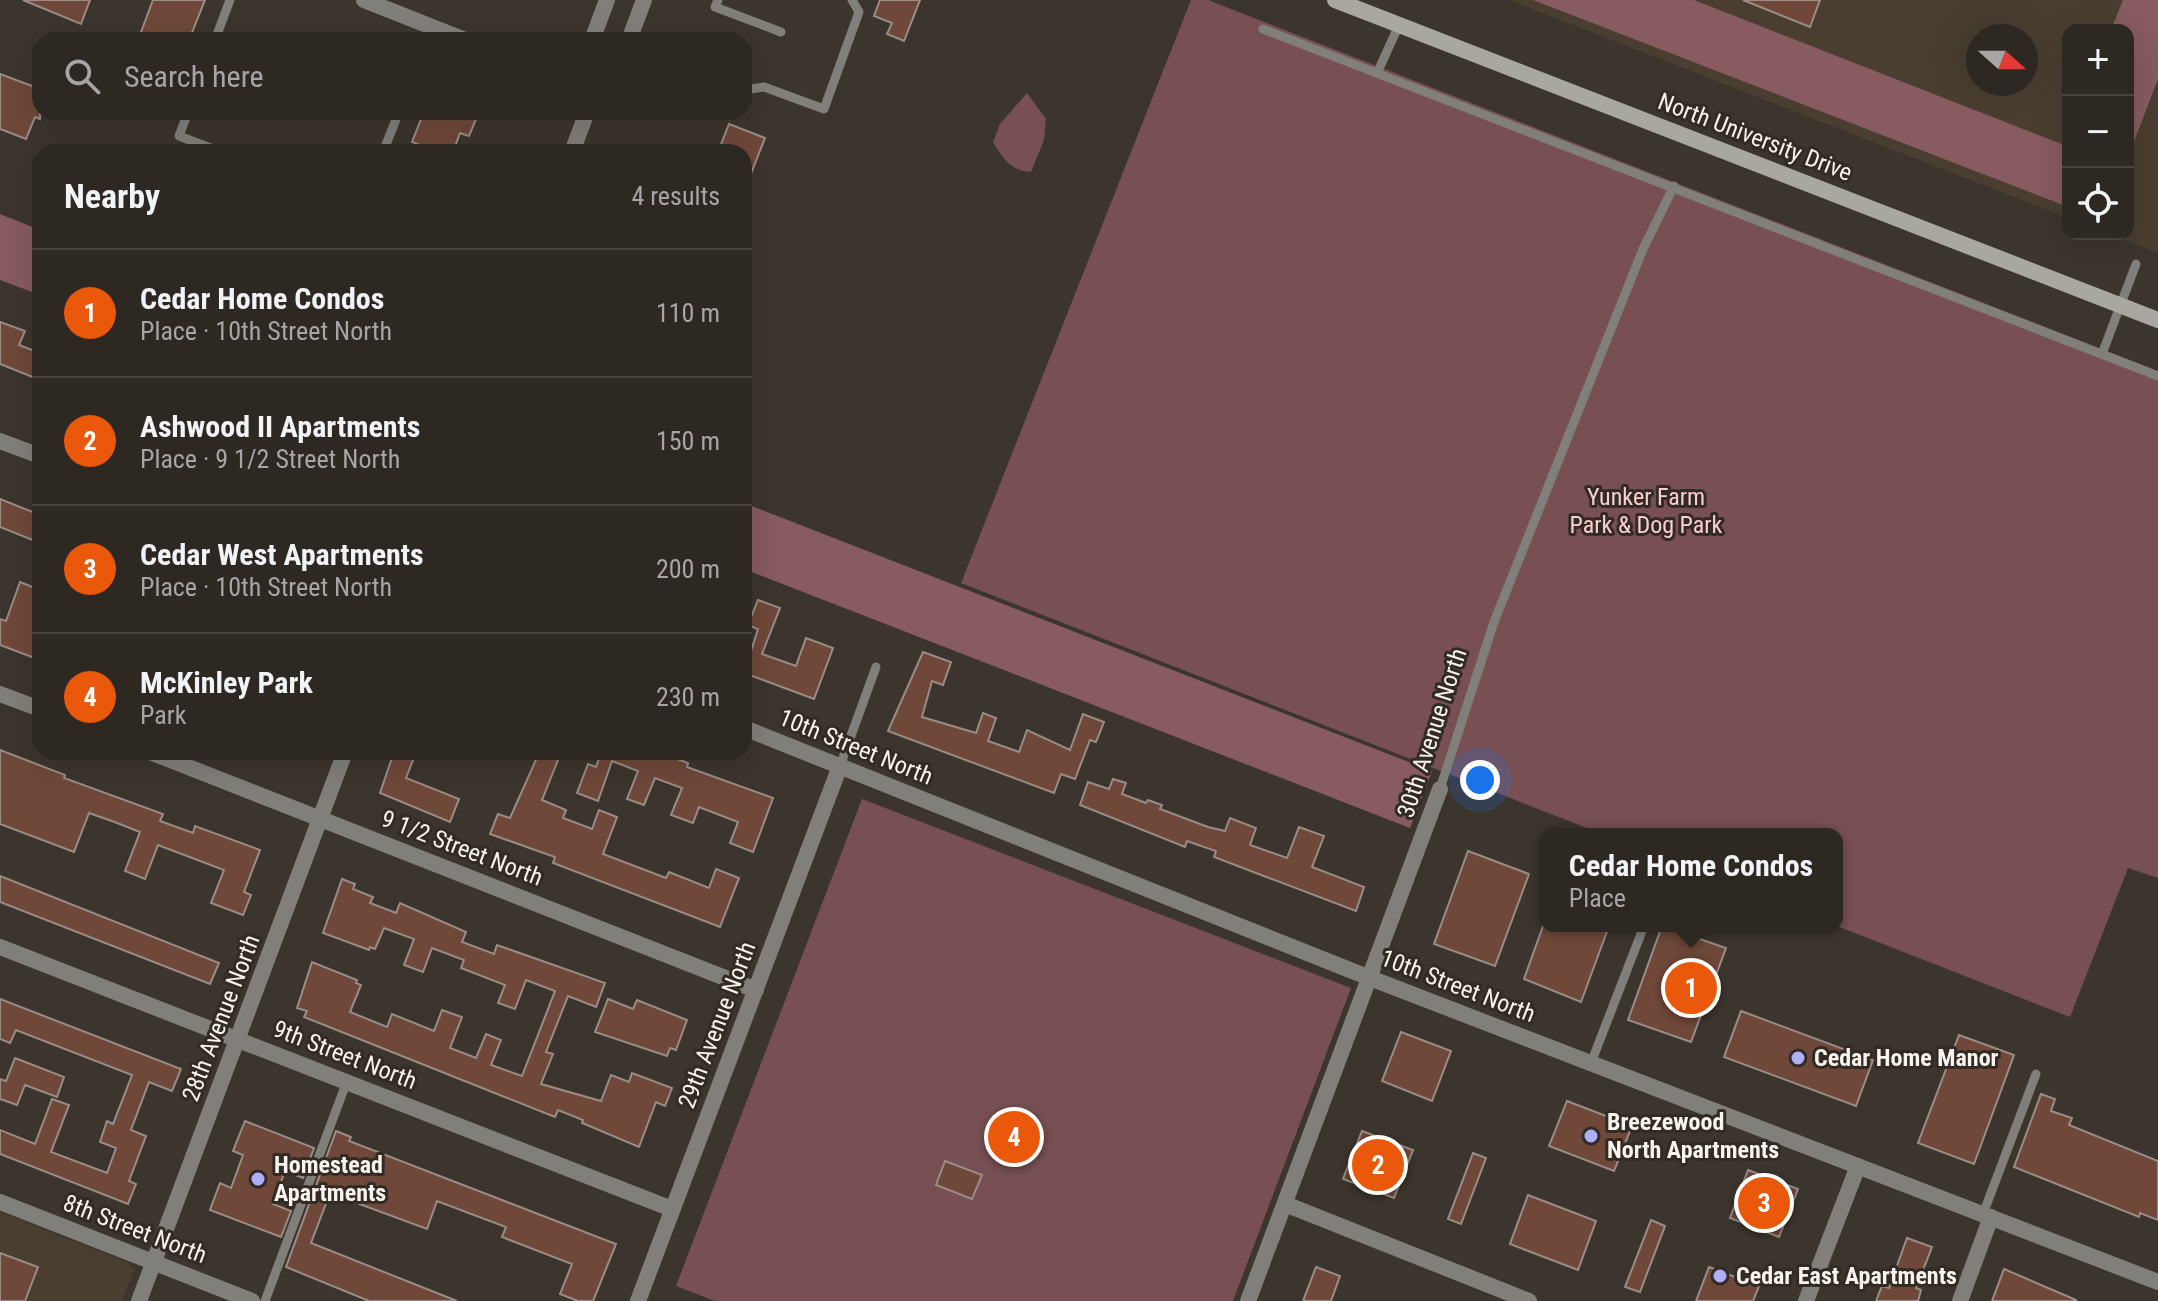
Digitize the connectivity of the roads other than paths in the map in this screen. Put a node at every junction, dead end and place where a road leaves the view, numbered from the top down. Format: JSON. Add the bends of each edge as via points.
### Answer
{"nodes":[{"id":1,"x":230,"y":0,"type":"edge"},
{"id":2,"x":364,"y":0,"type":"edge"},
{"id":3,"x":607,"y":0,"type":"edge"},
{"id":4,"x":644,"y":0,"type":"edge"},
{"id":5,"x":718,"y":0,"type":"edge"},
{"id":6,"x":852,"y":0,"type":"edge"},
{"id":7,"x":1335,"y":0,"type":"edge"},
{"id":8,"x":1399,"y":25,"type":"junction"},
{"id":9,"x":1263,"y":29,"type":"dead end"},
{"id":10,"x":218,"y":32,"type":"edge"},
{"id":11,"x":426,"y":32,"type":"edge"},
{"id":12,"x":595,"y":32,"type":"edge"},
{"id":13,"x":632,"y":32,"type":"edge"},
{"id":14,"x":781,"y":32,"type":"dead end"},
{"id":15,"x":1378,"y":71,"type":"junction"},
{"id":16,"x":752,"y":89,"type":"edge"},
{"id":17,"x":185,"y":120,"type":"edge"},
{"id":18,"x":396,"y":120,"type":"edge"},
{"id":19,"x":584,"y":120,"type":"edge"},
{"id":20,"x":200,"y":144,"type":"edge"},
{"id":21,"x":386,"y":144,"type":"edge"},
{"id":22,"x":575,"y":144,"type":"edge"},
{"id":23,"x":1674,"y":186,"type":"junction"},
{"id":24,"x":2136,"y":264,"type":"dead end"},
{"id":25,"x":2121,"y":305,"type":"junction"},
{"id":26,"x":2158,"y":320,"type":"edge"},
{"id":27,"x":2102,"y":354,"type":"junction"},
{"id":28,"x":2158,"y":376,"type":"edge"},
{"id":29,"x":0,"y":441,"type":"edge"},
{"id":30,"x":32,"y":453,"type":"edge"},
{"id":31,"x":876,"y":667,"type":"dead end"},
{"id":32,"x":0,"y":694,"type":"edge"},
{"id":33,"x":32,"y":706,"type":"edge"},
{"id":34,"x":752,"y":731,"type":"edge"},
{"id":35,"x":171,"y":760,"type":"edge"},
{"id":36,"x":342,"y":760,"type":"edge"},
{"id":37,"x":840,"y":766,"type":"junction"},
{"id":38,"x":1440,"y":789,"type":"joint"},
{"id":39,"x":320,"y":818,"type":"junction"},
{"id":40,"x":1642,"y":932,"type":"edge"},
{"id":41,"x":0,"y":947,"type":"edge"},
{"id":42,"x":1370,"y":978,"type":"junction"},
{"id":43,"x":756,"y":990,"type":"junction"},
{"id":44,"x":239,"y":1039,"type":"junction"},
{"id":45,"x":1591,"y":1063,"type":"junction"},
{"id":46,"x":2036,"y":1074,"type":"dead end"},
{"id":47,"x":347,"y":1081,"type":"junction"},
{"id":48,"x":1858,"y":1166,"type":"junction"},
{"id":49,"x":0,"y":1202,"type":"edge"},
{"id":50,"x":1285,"y":1204,"type":"junction"},
{"id":51,"x":672,"y":1209,"type":"junction"},
{"id":52,"x":1987,"y":1216,"type":"junction"},
{"id":53,"x":154,"y":1262,"type":"junction"},
{"id":54,"x":2158,"y":1282,"type":"edge"},
{"id":55,"x":139,"y":1301,"type":"edge"},
{"id":56,"x":252,"y":1301,"type":"edge"},
{"id":57,"x":265,"y":1301,"type":"edge"},
{"id":58,"x":638,"y":1301,"type":"edge"},
{"id":59,"x":1248,"y":1301,"type":"edge"},
{"id":60,"x":1529,"y":1301,"type":"edge"},
{"id":61,"x":1806,"y":1301,"type":"edge"},
{"id":62,"x":1960,"y":1301,"type":"edge"}],
"edges":[{"from":1,"to":10,"type":"lane"},
{"from":2,"to":11,"type":"street"},
{"from":3,"to":12,"type":"street"},
{"from":4,"to":13,"type":"street"},
{"from":5,"to":14,"type":"lane","via":[[715,7]]},
{"from":6,"to":16,"type":"lane","via":[[859,12],[824,109],[764,87]]},
{"from":7,"to":8,"type":"main road","name":"North University Drive"},
{"from":8,"to":15,"type":"lane"},
{"from":8,"to":25,"type":"main road","name":"North University Drive"},
{"from":9,"to":15,"type":"lane"},
{"from":15,"to":23,"type":"lane"},
{"from":17,"to":20,"type":"lane","via":[[179,136]]},
{"from":18,"to":21,"type":"lane"},
{"from":19,"to":22,"type":"street"},
{"from":23,"to":27,"type":"lane"},
{"from":23,"to":38,"type":"lane","name":"30th Avenue North","via":[[1637,263],[1494,622]]},
{"from":24,"to":25,"type":"lane"},
{"from":25,"to":26,"type":"main road","name":"North University Drive"},
{"from":25,"to":27,"type":"lane"},
{"from":27,"to":28,"type":"lane"},
{"from":29,"to":30,"type":"street"},
{"from":31,"to":37,"type":"lane"},
{"from":32,"to":33,"type":"street"},
{"from":34,"to":37,"type":"street","name":"10th Street North"},
{"from":35,"to":39,"type":"street","name":"9 1/2 Street North"},
{"from":36,"to":39,"type":"street","name":"28th Avenue North"},
{"from":37,"to":42,"type":"street","name":"10th Street North"},
{"from":37,"to":43,"type":"street","name":"29th Avenue North"},
{"from":38,"to":42,"type":"street","name":"30th Avenue North"},
{"from":39,"to":43,"type":"street","name":"9 1/2 Street North"},
{"from":39,"to":44,"type":"street","name":"28th Avenue North"},
{"from":40,"to":45,"type":"lane"},
{"from":41,"to":44,"type":"street","name":"9th Street North"},
{"from":42,"to":45,"type":"street","name":"10th Street North"},
{"from":42,"to":50,"type":"street","name":"30th Avenue North"},
{"from":43,"to":51,"type":"street","name":"29th Avenue North"},
{"from":44,"to":47,"type":"street","name":"9th Street North"},
{"from":44,"to":53,"type":"street","name":"28th Avenue North"},
{"from":45,"to":48,"type":"street","name":"10th Street North"},
{"from":46,"to":52,"type":"lane"},
{"from":47,"to":51,"type":"street","name":"9th Street North"},
{"from":47,"to":57,"type":"lane"},
{"from":48,"to":52,"type":"street","name":"10th Street North"},
{"from":48,"to":61,"type":"street"},
{"from":49,"to":53,"type":"street","name":"8th Street North"},
{"from":50,"to":59,"type":"street","name":"30th Avenue North"},
{"from":50,"to":60,"type":"street"},
{"from":51,"to":58,"type":"street","name":"29th Avenue North"},
{"from":52,"to":54,"type":"street","name":"10th Street North"},
{"from":52,"to":62,"type":"street"},
{"from":53,"to":55,"type":"street","name":"28th Avenue North"},
{"from":53,"to":56,"type":"street","name":"8th Street North"}]}
